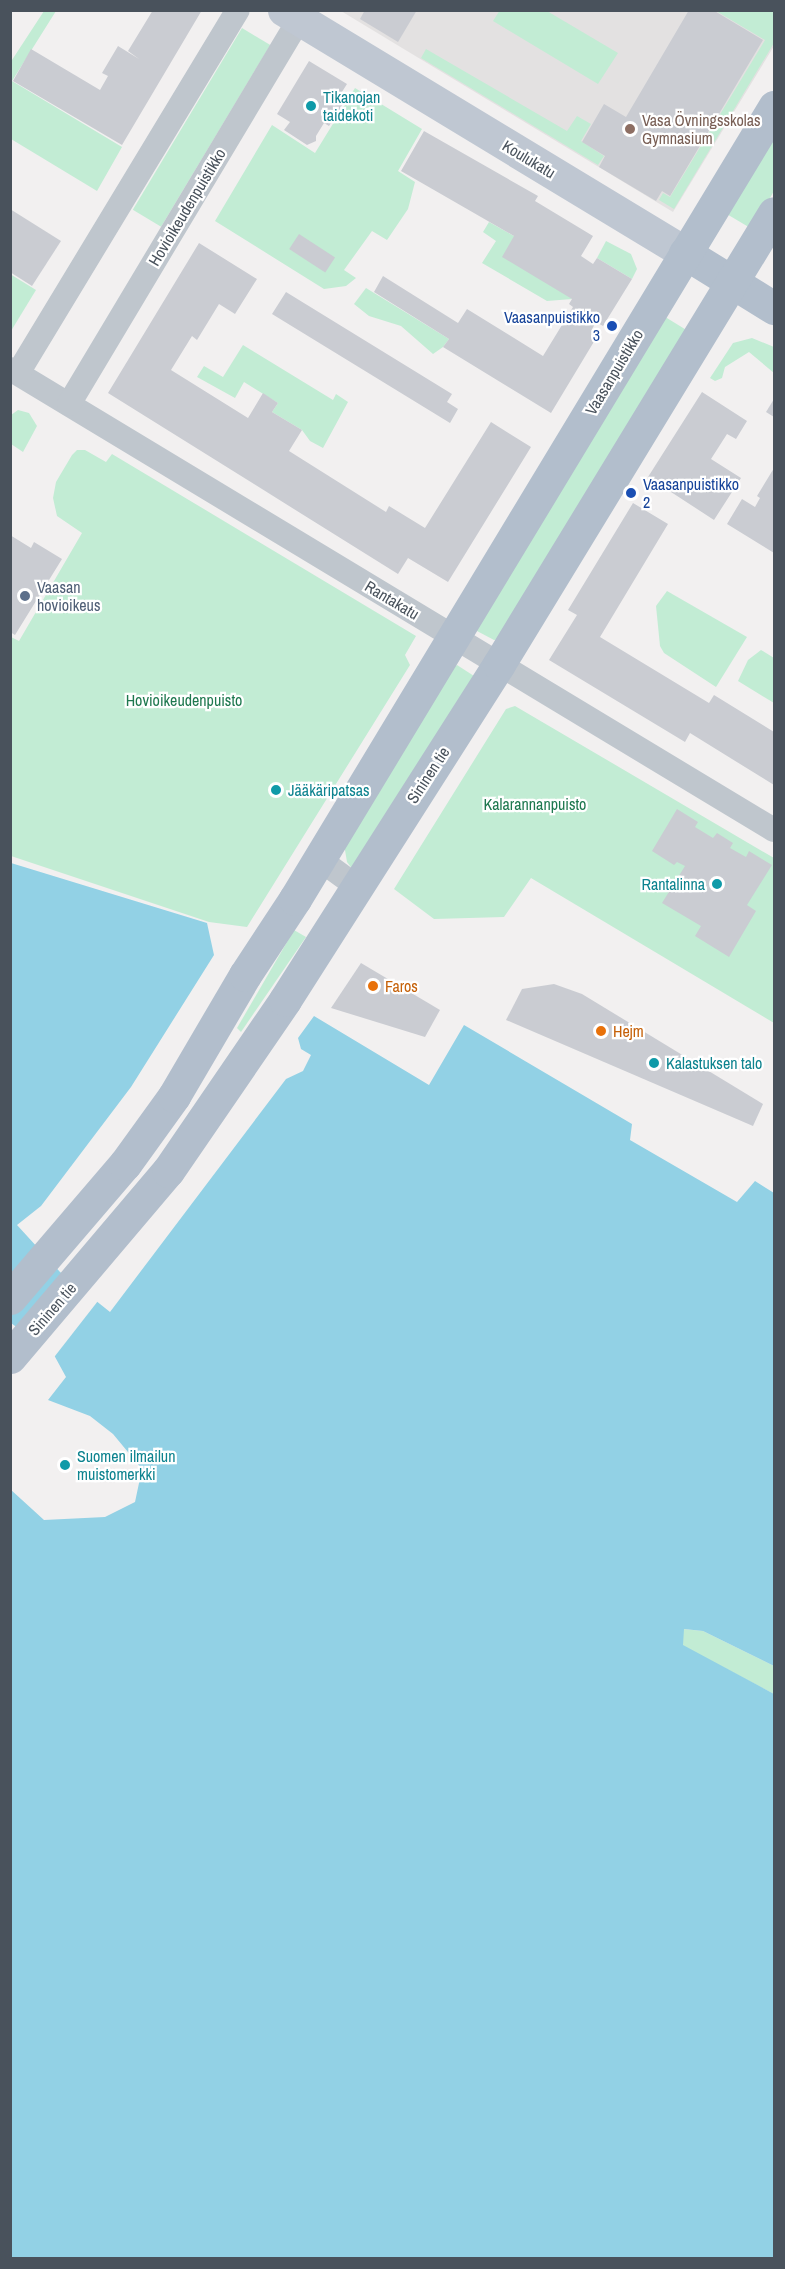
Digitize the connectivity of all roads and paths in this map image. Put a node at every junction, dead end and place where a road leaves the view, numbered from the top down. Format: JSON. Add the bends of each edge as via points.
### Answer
{"nodes":[{"id":1,"x":238,"y":10,"type":"edge"},
{"id":2,"x":296,"y":14,"type":"edge"},
{"id":3,"x":774,"y":107,"type":"edge"},
{"id":4,"x":774,"y":213,"type":"edge"},
{"id":5,"x":686,"y":253,"type":"junction"},
{"id":6,"x":733,"y":282,"type":"junction"},
{"id":7,"x":774,"y":308,"type":"edge"},
{"id":8,"x":14,"y":371,"type":"edge"},
{"id":9,"x":69,"y":404,"type":"junction"},
{"id":10,"x":453,"y":636,"type":"junction"},
{"id":11,"x":500,"y":663,"type":"junction"},
{"id":12,"x":774,"y":830,"type":"edge"},
{"id":13,"x":318,"y":859,"type":"junction"},
{"id":14,"x":356,"y":886,"type":"junction"},
{"id":15,"x":10,"y":1298,"type":"edge"},
{"id":16,"x":14,"y":1353,"type":"edge"}],
"edges":[{"from":1,"to":8,"type":"street"},
{"from":2,"to":5,"type":"main road","name":"Koulukatu"},
{"from":2,"to":9,"type":"street","name":"Hovioikeudenpuistikko"},
{"from":3,"to":5,"type":"main road","name":"Vaasanpuistikko"},
{"from":4,"to":6,"type":"main road"},
{"from":5,"to":6,"type":"main road","name":"Koulukatu"},
{"from":5,"to":10,"type":"main road","name":"Vaasanpuistikko"},
{"from":6,"to":7,"type":"main road","name":"Koulukatu"},
{"from":6,"to":11,"type":"main road"},
{"from":8,"to":9,"type":"street","name":"Rantakatu"},
{"from":9,"to":10,"type":"street","name":"Rantakatu"},
{"from":10,"to":11,"type":"street","name":"Rantakatu"},
{"from":10,"to":13,"type":"main road"},
{"from":11,"to":12,"type":"street","name":"Rantakatu"},
{"from":11,"to":14,"type":"main road","name":"Sininen tie"},
{"from":13,"to":14,"type":"street"},
{"from":13,"to":15,"type":"main road","via":[[174,1096],[125,1164]]},
{"from":14,"to":16,"type":"main road","name":"Sininen tie","via":[[285,1000],[168,1171]]}]}
